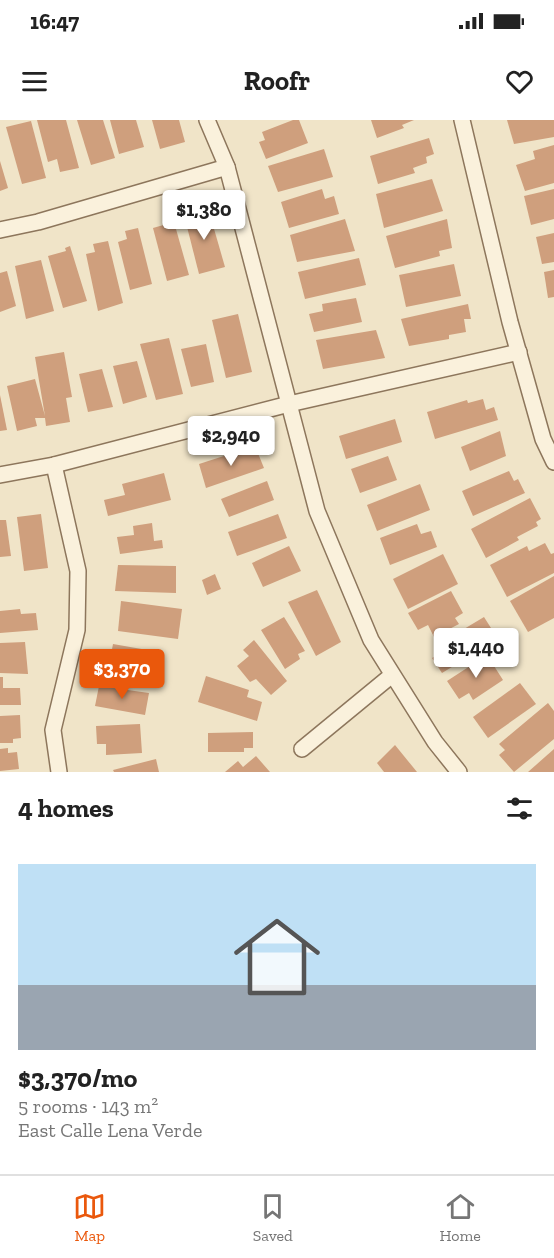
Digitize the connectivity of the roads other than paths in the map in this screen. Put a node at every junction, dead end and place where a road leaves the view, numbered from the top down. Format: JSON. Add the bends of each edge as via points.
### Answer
{"nodes":[{"id":1,"x":207,"y":120,"type":"edge"},
{"id":2,"x":462,"y":120,"type":"edge"},
{"id":3,"x":227,"y":167,"type":"junction"},
{"id":4,"x":0,"y":230,"type":"edge"},
{"id":5,"x":519,"y":352,"type":"junction"},
{"id":6,"x":289,"y":404,"type":"junction"},
{"id":7,"x":554,"y":462,"type":"edge"},
{"id":8,"x":54,"y":465,"type":"junction"},
{"id":9,"x":0,"y":475,"type":"edge"},
{"id":10,"x":392,"y":675,"type":"junction"},
{"id":11,"x":302,"y":749,"type":"dead end"},
{"id":12,"x":59,"y":772,"type":"edge"},
{"id":13,"x":459,"y":772,"type":"edge"}],
"edges":[{"from":1,"to":3,"type":"street"},
{"from":2,"to":5,"type":"street"},
{"from":3,"to":4,"type":"street"},
{"from":3,"to":6,"type":"street"},
{"from":5,"to":6,"type":"street"},
{"from":5,"to":7,"type":"street","via":[[543,439]]},
{"from":6,"to":8,"type":"street"},
{"from":6,"to":10,"type":"street","via":[[317,511],[371,640]]},
{"from":8,"to":9,"type":"street"},
{"from":8,"to":12,"type":"street","via":[[78,571],[77,630],[53,730]]},
{"from":10,"to":11,"type":"street"},
{"from":10,"to":13,"type":"street"}]}
